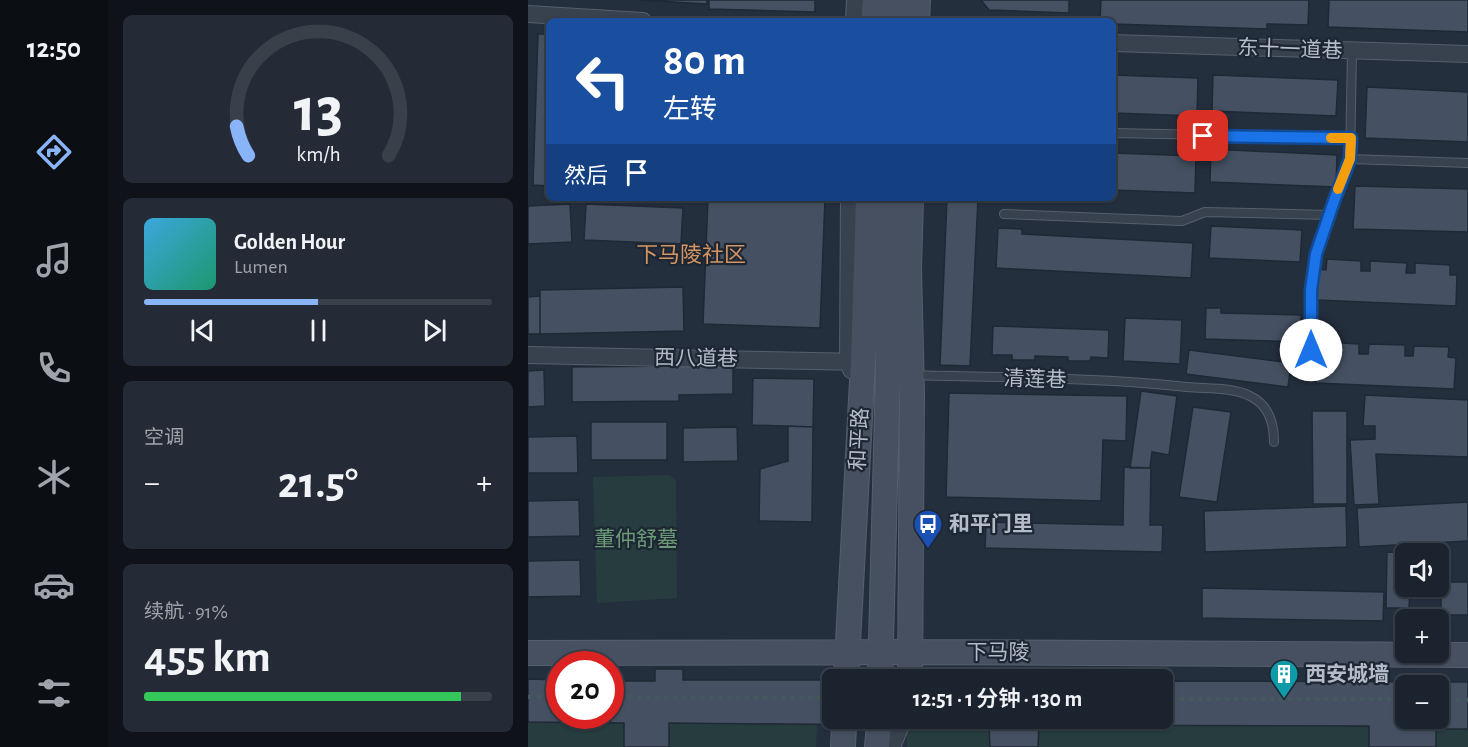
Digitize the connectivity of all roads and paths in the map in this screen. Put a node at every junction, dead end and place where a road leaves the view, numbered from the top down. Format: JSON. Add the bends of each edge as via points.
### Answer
{"nodes":[{"id":1,"x":855,"y":0,"type":"edge"},
{"id":2,"x":875,"y":0,"type":"edge"},
{"id":3,"x":896,"y":0,"type":"edge"},
{"id":4,"x":918,"y":0,"type":"edge"},
{"id":5,"x":528,"y":14,"type":"edge"},
{"id":6,"x":593,"y":18,"type":"edge"},
{"id":7,"x":854,"y":18,"type":"edge"},
{"id":8,"x":874,"y":18,"type":"edge"},
{"id":9,"x":895,"y":18,"type":"edge"},
{"id":10,"x":917,"y":18,"type":"edge"},
{"id":11,"x":1116,"y":43,"type":"edge"},
{"id":12,"x":1352,"y":51,"type":"junction"},
{"id":13,"x":1468,"y":54,"type":"edge"},
{"id":14,"x":1116,"y":133,"type":"edge"},
{"id":15,"x":1351,"y":138,"type":"junction"},
{"id":16,"x":1350,"y":159,"type":"junction"},
{"id":17,"x":1468,"y":163,"type":"edge"},
{"id":18,"x":849,"y":201,"type":"edge"},
{"id":19,"x":868,"y":201,"type":"edge"},
{"id":20,"x":889,"y":201,"type":"edge"},
{"id":21,"x":911,"y":201,"type":"edge"},
{"id":22,"x":1004,"y":214,"type":"dead end"},
{"id":23,"x":1329,"y":215,"type":"junction"},
{"id":24,"x":1311,"y":350,"type":"dead end"},
{"id":25,"x":528,"y":355,"type":"edge"},
{"id":26,"x":855,"y":361,"type":"junction"},
{"id":27,"x":912,"y":375,"type":"junction"},
{"id":28,"x":1274,"y":442,"type":"dead end"},
{"id":29,"x":848,"y":652,"type":"junction"},
{"id":30,"x":881,"y":652,"type":"junction"},
{"id":31,"x":910,"y":652,"type":"junction"},
{"id":32,"x":528,"y":653,"type":"edge"},
{"id":33,"x":1468,"y":655,"type":"edge"},
{"id":34,"x":847,"y":669,"type":"edge"},
{"id":35,"x":880,"y":669,"type":"edge"},
{"id":36,"x":910,"y":669,"type":"edge"},
{"id":37,"x":528,"y":696,"type":"edge"},
{"id":38,"x":546,"y":697,"type":"edge"},
{"id":39,"x":624,"y":697,"type":"edge"},
{"id":40,"x":822,"y":698,"type":"edge"},
{"id":41,"x":1173,"y":699,"type":"edge"},
{"id":42,"x":1395,"y":699,"type":"edge"},
{"id":43,"x":1449,"y":699,"type":"edge"},
{"id":44,"x":1468,"y":700,"type":"edge"},
{"id":45,"x":886,"y":732,"type":"edge"},
{"id":46,"x":892,"y":747,"type":"edge"}],
"edges":[{"from":1,"to":7,"type":"street"},
{"from":2,"to":8,"type":"main road"},
{"from":3,"to":9,"type":"main road"},
{"from":4,"to":10,"type":"main road"},
{"from":5,"to":6,"type":"street"},
{"from":11,"to":12,"type":"street","name":"东十一道巷"},
{"from":12,"to":13,"type":"street","name":"东十一道巷"},
{"from":12,"to":15,"type":"lane"},
{"from":14,"to":15,"type":"lane"},
{"from":15,"to":16,"type":"lane"},
{"from":16,"to":17,"type":"lane"},
{"from":16,"to":23,"type":"lane"},
{"from":18,"to":26,"type":"street"},
{"from":19,"to":26,"type":"main road","name":"和平路"},
{"from":20,"to":30,"type":"main road","name":"和平路"},
{"from":21,"to":27,"type":"main road"},
{"from":22,"to":23,"type":"lane","via":[[1182,221],[1205,212]]},
{"from":23,"to":24,"type":"lane","via":[[1316,254],[1311,290]]},
{"from":25,"to":26,"type":"street","name":"西八道巷"},
{"from":26,"to":29,"type":"main road","name":"和平路","via":[[861,394]]},
{"from":27,"to":28,"type":"lane","name":"清莲巷","via":[[1159,384],[1237,392],[1262,404],[1270,415]]},
{"from":27,"to":31,"type":"main road"},
{"from":29,"to":30,"type":"main road","name":"下马陵"},
{"from":29,"to":32,"type":"main road","name":"下马陵"},
{"from":29,"to":34,"type":"main road","name":"和平路"},
{"from":30,"to":31,"type":"main road","name":"下马陵"},
{"from":30,"to":35,"type":"main road","name":"和平路"},
{"from":31,"to":33,"type":"main road","name":"下马陵"},
{"from":31,"to":36,"type":"main road"},
{"from":37,"to":38,"type":"path"},
{"from":39,"to":40,"type":"path"},
{"from":41,"to":42,"type":"path"},
{"from":43,"to":44,"type":"path"},
{"from":45,"to":46,"type":"street"}]}
